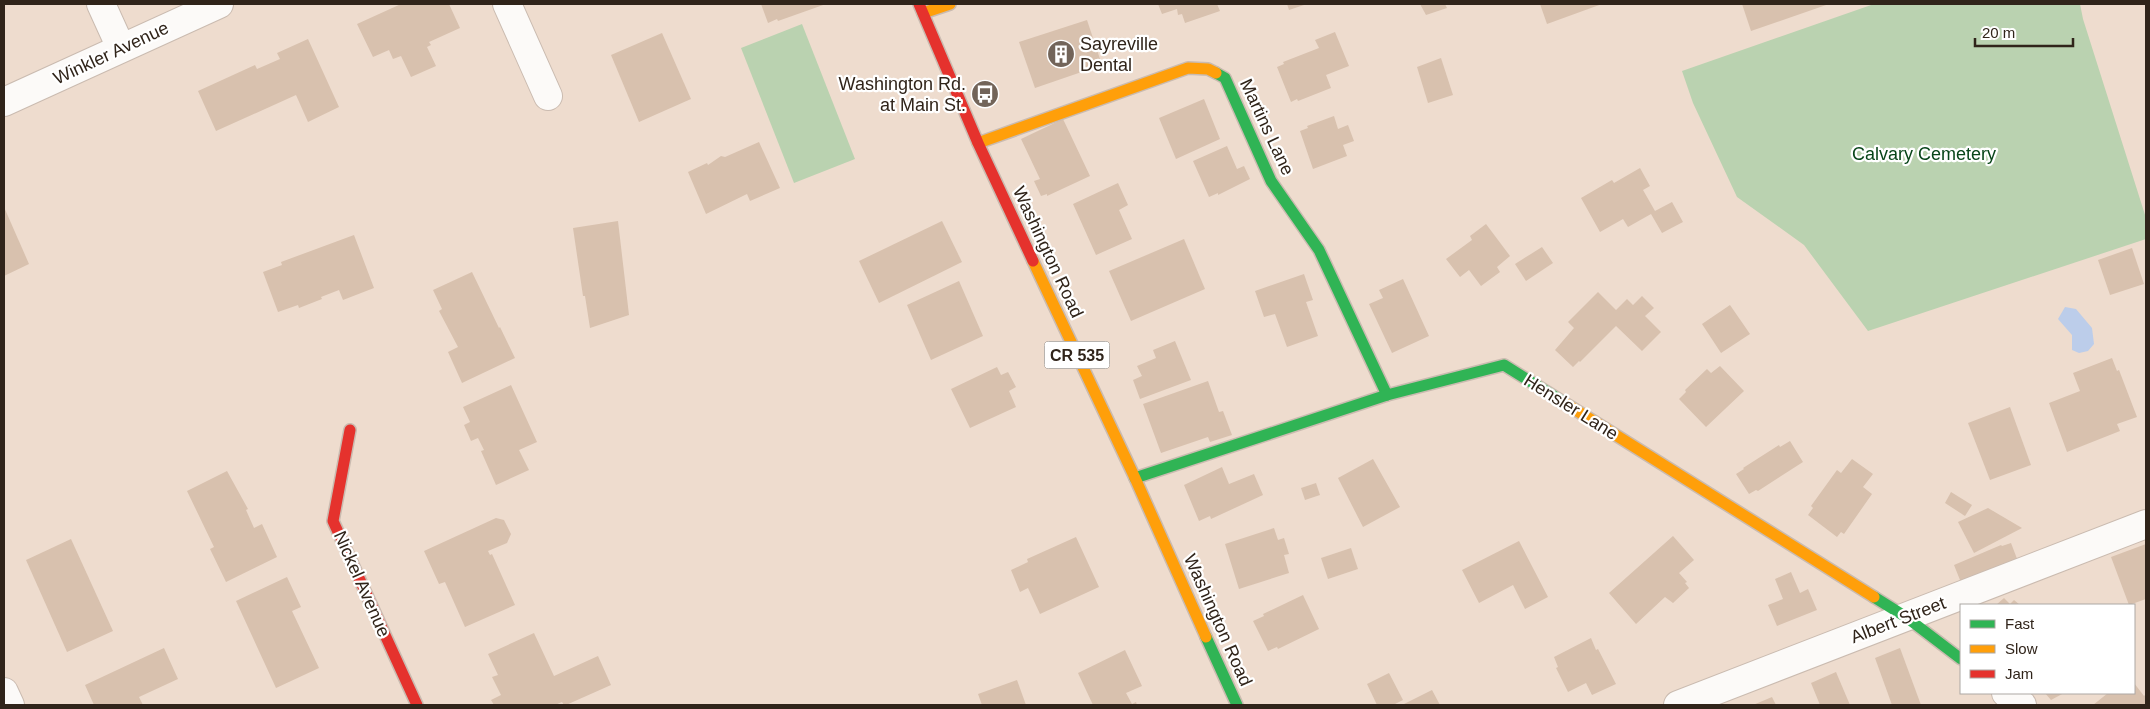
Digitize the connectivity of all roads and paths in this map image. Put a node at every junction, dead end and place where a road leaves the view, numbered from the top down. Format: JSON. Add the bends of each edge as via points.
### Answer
{"nodes":[{"id":1,"x":101,"y":4,"type":"edge"},
{"id":2,"x":219,"y":4,"type":"edge"},
{"id":3,"x":508,"y":4,"type":"edge"},
{"id":4,"x":950,"y":4,"type":"edge"},
{"id":5,"x":921,"y":8,"type":"edge"},
{"id":6,"x":121,"y":48,"type":"junction"},
{"id":7,"x":548,"y":96,"type":"dead end"},
{"id":8,"x":4,"y":102,"type":"edge"},
{"id":9,"x":978,"y":143,"type":"junction"},
{"id":10,"x":1387,"y":395,"type":"junction"},
{"id":11,"x":350,"y":430,"type":"dead end"},
{"id":12,"x":1135,"y":478,"type":"junction"},
{"id":13,"x":2146,"y":524,"type":"edge"},
{"id":14,"x":1906,"y":617,"type":"junction"},
{"id":15,"x":1960,"y":658,"type":"edge"},
{"id":16,"x":4,"y":692,"type":"edge"},
{"id":17,"x":2007,"y":694,"type":"edge"},
{"id":18,"x":10,"y":705,"type":"edge"},
{"id":19,"x":417,"y":705,"type":"edge"},
{"id":20,"x":1237,"y":705,"type":"edge"},
{"id":21,"x":1678,"y":705,"type":"edge"},
{"id":22,"x":2022,"y":705,"type":"edge"}],
"edges":[{"from":1,"to":6,"type":"street"},
{"from":2,"to":6,"type":"street","name":"Winkler Avenue"},
{"from":3,"to":7,"type":"street"},
{"from":4,"to":5,"type":"street"},
{"from":5,"to":9,"type":"street","name":"Washington Road","number":"CR 535"},
{"from":6,"to":8,"type":"street","name":"Winkler Avenue"},
{"from":9,"to":10,"type":"street","name":"Martins Lane","via":[[1188,68],[1208,69],[1225,78],[1271,181],[1319,250]]},
{"from":9,"to":12,"type":"street","name":"Washington Road","number":"CR 535"},
{"from":10,"to":12,"type":"street","name":"Hensler Lane"},
{"from":10,"to":14,"type":"street","name":"Hensler Lane","via":[[1504,365]]},
{"from":11,"to":19,"type":"street","name":"Nickel Avenue","via":[[333,521]]},
{"from":12,"to":20,"type":"street","name":"Washington Road","number":"CR 535"},
{"from":13,"to":14,"type":"street","name":"Albert Street"},
{"from":14,"to":15,"type":"street","name":"Hensler Lane"},
{"from":14,"to":21,"type":"street","name":"Albert Street"},
{"from":16,"to":18,"type":"street"},
{"from":17,"to":22,"type":"street"}]}
